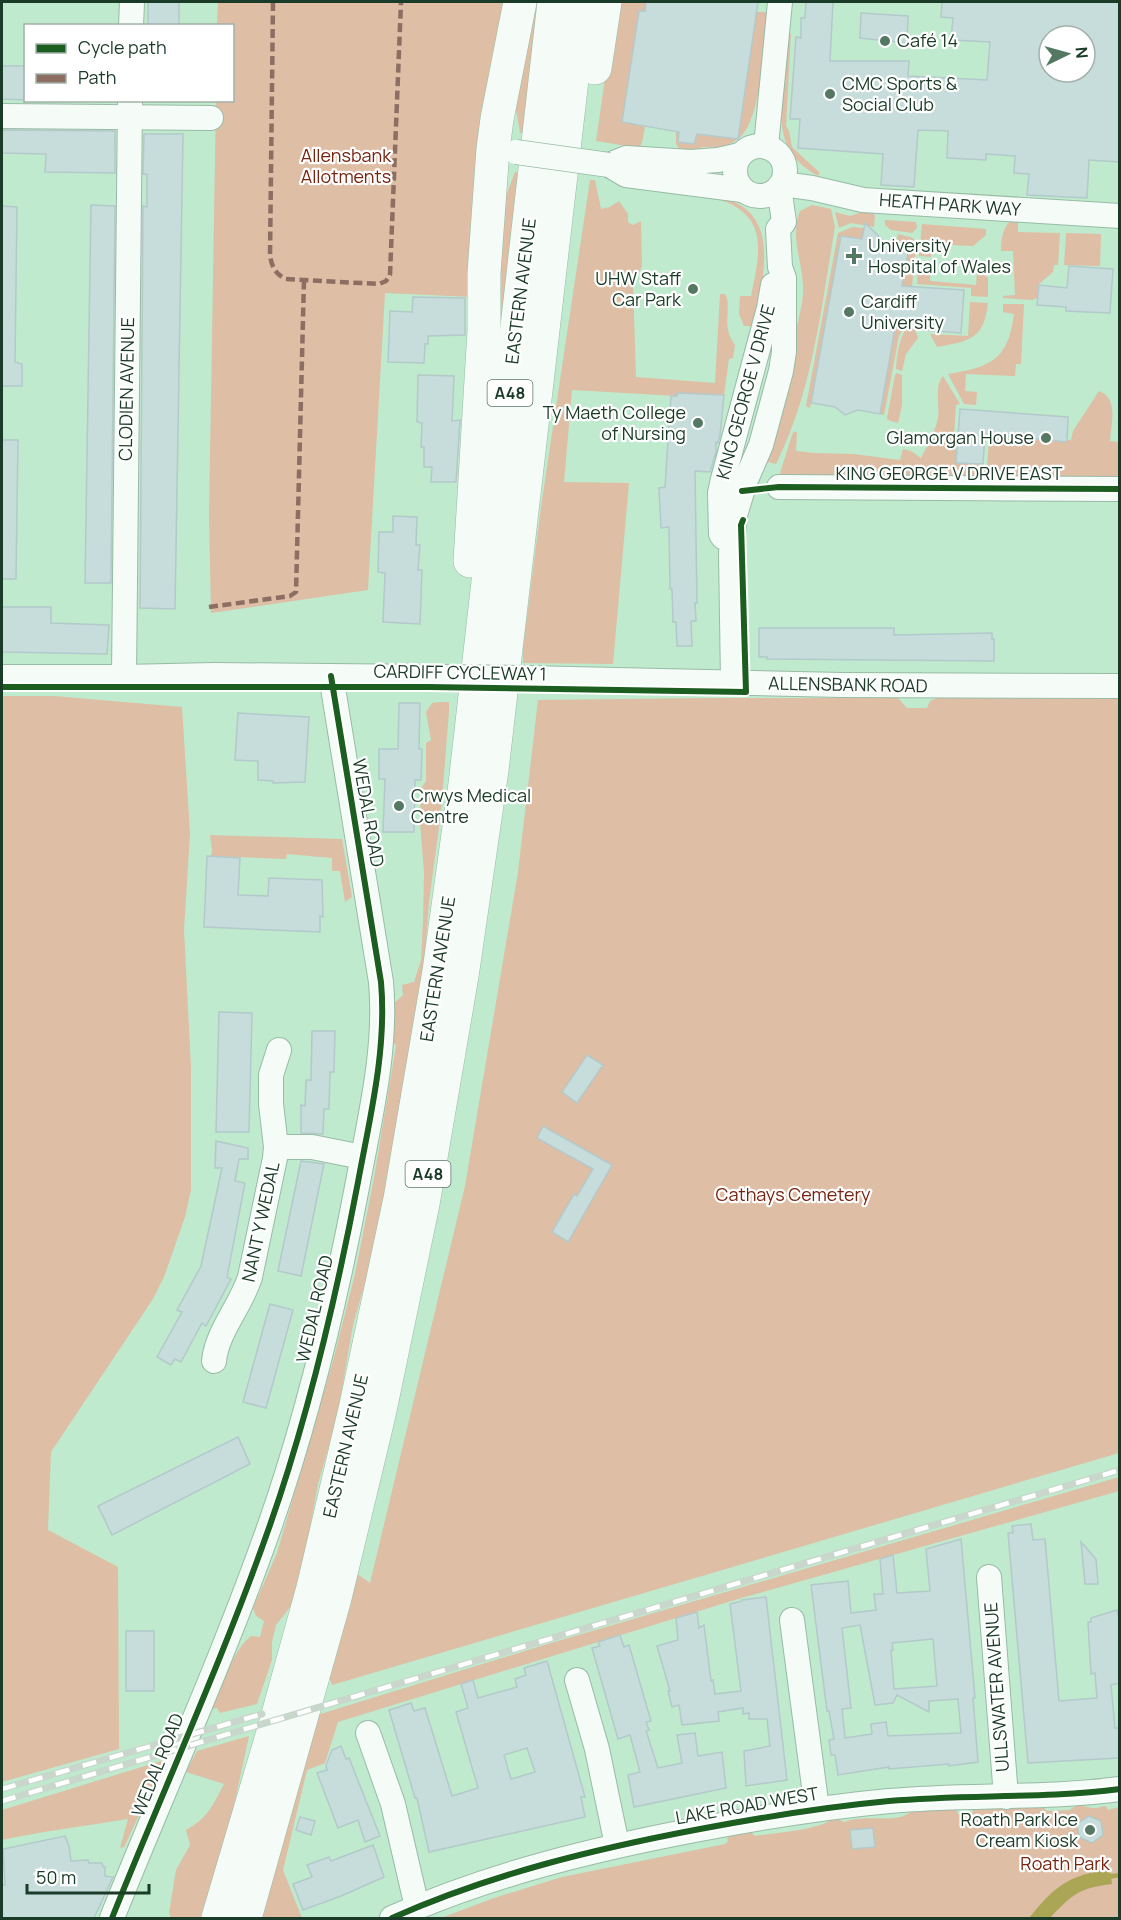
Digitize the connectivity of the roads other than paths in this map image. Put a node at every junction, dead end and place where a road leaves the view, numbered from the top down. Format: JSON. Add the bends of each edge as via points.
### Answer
{"nodes":[{"id":1,"x":132,"y":2,"type":"edge"},
{"id":2,"x":520,"y":2,"type":"edge"},
{"id":3,"x":554,"y":2,"type":"edge"},
{"id":4,"x":581,"y":2,"type":"edge"},
{"id":5,"x":605,"y":2,"type":"edge"},
{"id":6,"x":780,"y":2,"type":"edge"},
{"id":7,"x":131,"y":24,"type":"edge"},
{"id":8,"x":130,"y":109,"type":"edge"},
{"id":9,"x":2,"y":116,"type":"edge"},
{"id":10,"x":211,"y":118,"type":"dead end"},
{"id":11,"x":766,"y":146,"type":"junction"},
{"id":12,"x":505,"y":151,"type":"junction"},
{"id":13,"x":740,"y":155,"type":"junction"},
{"id":14,"x":609,"y":165,"type":"junction"},
{"id":15,"x":766,"y":190,"type":"junction"},
{"id":16,"x":1119,"y":216,"type":"edge"},
{"id":17,"x":534,"y":413,"type":"junction"},
{"id":18,"x":779,"y":488,"type":"dead end"},
{"id":19,"x":1119,"y":489,"type":"edge"},
{"id":20,"x":331,"y":676,"type":"junction"},
{"id":21,"x":2,"y":677,"type":"edge"},
{"id":22,"x":124,"y":677,"type":"junction"},
{"id":23,"x":733,"y":682,"type":"junction"},
{"id":24,"x":1119,"y":686,"type":"edge"},
{"id":25,"x":465,"y":784,"type":"junction"},
{"id":26,"x":279,"y":1050,"type":"dead end"},
{"id":27,"x":276,"y":1147,"type":"junction"},
{"id":28,"x":362,"y":1157,"type":"junction"},
{"id":29,"x":214,"y":1361,"type":"dead end"},
{"id":30,"x":989,"y":1577,"type":"dead end"},
{"id":31,"x":792,"y":1620,"type":"dead end"},
{"id":32,"x":577,"y":1680,"type":"dead end"},
{"id":33,"x":368,"y":1733,"type":"dead end"},
{"id":34,"x":1119,"y":1789,"type":"edge"},
{"id":35,"x":1006,"y":1797,"type":"junction"},
{"id":36,"x":816,"y":1809,"type":"junction"},
{"id":37,"x":617,"y":1845,"type":"junction"},
{"id":38,"x":417,"y":1907,"type":"junction"},
{"id":39,"x":112,"y":1918,"type":"edge"},
{"id":40,"x":218,"y":1918,"type":"edge"},
{"id":41,"x":245,"y":1918,"type":"edge"},
{"id":42,"x":392,"y":1918,"type":"edge"}],
"edges":[{"from":1,"to":7,"type":"street"},
{"from":2,"to":12,"type":"highway","via":[[497,119]]},
{"from":3,"to":25,"type":"highway","name":"EASTERN AVENUE","number":"A48"},
{"from":4,"to":17,"type":"highway","name":"EASTERN AVENUE","number":"A48"},
{"from":5,"to":17,"type":"highway","via":[[550,363]]},
{"from":6,"to":11,"type":"street"},
{"from":8,"to":9,"type":"street"},
{"from":8,"to":10,"type":"street"},
{"from":8,"to":22,"type":"street","name":"CLODIEN AVENUE"},
{"from":11,"to":13,"type":"street","via":[[748,148]]},
{"from":11,"to":15,"type":"street","via":[[780,155],[785,178]]},
{"from":12,"to":14,"type":"street","bridge":true},
{"from":12,"to":25,"type":"highway","via":[[484,273],[461,721]]},
{"from":13,"to":14,"type":"street","via":[[691,162],[626,158]]},
{"from":13,"to":15,"type":"street","via":[[735,177]]},
{"from":14,"to":15,"type":"street","name":"HEATH PARK WAY","via":[[626,175]]},
{"from":15,"to":16,"type":"street","name":"HEATH PARK WAY","via":[[812,188],[863,200]]},
{"from":15,"to":23,"type":"street","name":"KING GEORGE V DRIVE","via":[[770,224],[778,229],[780,267],[774,276],[770,308],[720,493],[721,534],[731,553]]},
{"from":17,"to":41,"type":"highway","name":"EASTERN AVENUE","number":"A48","via":[[492,770],[423,1204],[379,1415],[335,1598]]},
{"from":18,"to":19,"type":"street","name":"KING GEORGE V DRIVE EAST"},
{"from":20,"to":22,"type":"street","name":"ALLENSBANK ROAD"},
{"from":20,"to":23,"type":"street","name":"ALLENSBANK ROAD","bridge":true},
{"from":20,"to":28,"type":"street","name":"WEDAL ROAD","via":[[382,995],[378,1064]]},
{"from":21,"to":22,"type":"street","name":"ALLENSBANK ROAD"},
{"from":23,"to":24,"type":"street","name":"ALLENSBANK ROAD"},
{"from":25,"to":40,"type":"highway","name":"EASTERN AVENUE","number":"A48","via":[[439,971],[402,1188],[356,1405],[313,1588]]},
{"from":26,"to":27,"type":"street","name":"NANT Y WEDAL","via":[[271,1076]]},
{"from":27,"to":28,"type":"street","name":"NANT Y WEDAL","via":[[312,1147]]},
{"from":27,"to":29,"type":"street","name":"NANT Y WEDAL","via":[[250,1277],[215,1348]]},
{"from":28,"to":39,"type":"street","name":"WEDAL ROAD","via":[[321,1354],[270,1524]]},
{"from":30,"to":35,"type":"street","name":"ULLSWATER AVENUE"},
{"from":31,"to":36,"type":"street"},
{"from":32,"to":37,"type":"street","via":[[597,1749]]},
{"from":33,"to":38,"type":"street","via":[[393,1804]]},
{"from":34,"to":35,"type":"street","name":"LAKE ROAD WEST"},
{"from":35,"to":36,"type":"street","name":"LAKE ROAD WEST","via":[[890,1801]]},
{"from":36,"to":37,"type":"street","name":"LAKE ROAD WEST"},
{"from":37,"to":38,"type":"street","name":"LAKE ROAD WEST","via":[[502,1876]]},
{"from":38,"to":42,"type":"street","name":"LAKE ROAD WEST"}]}
